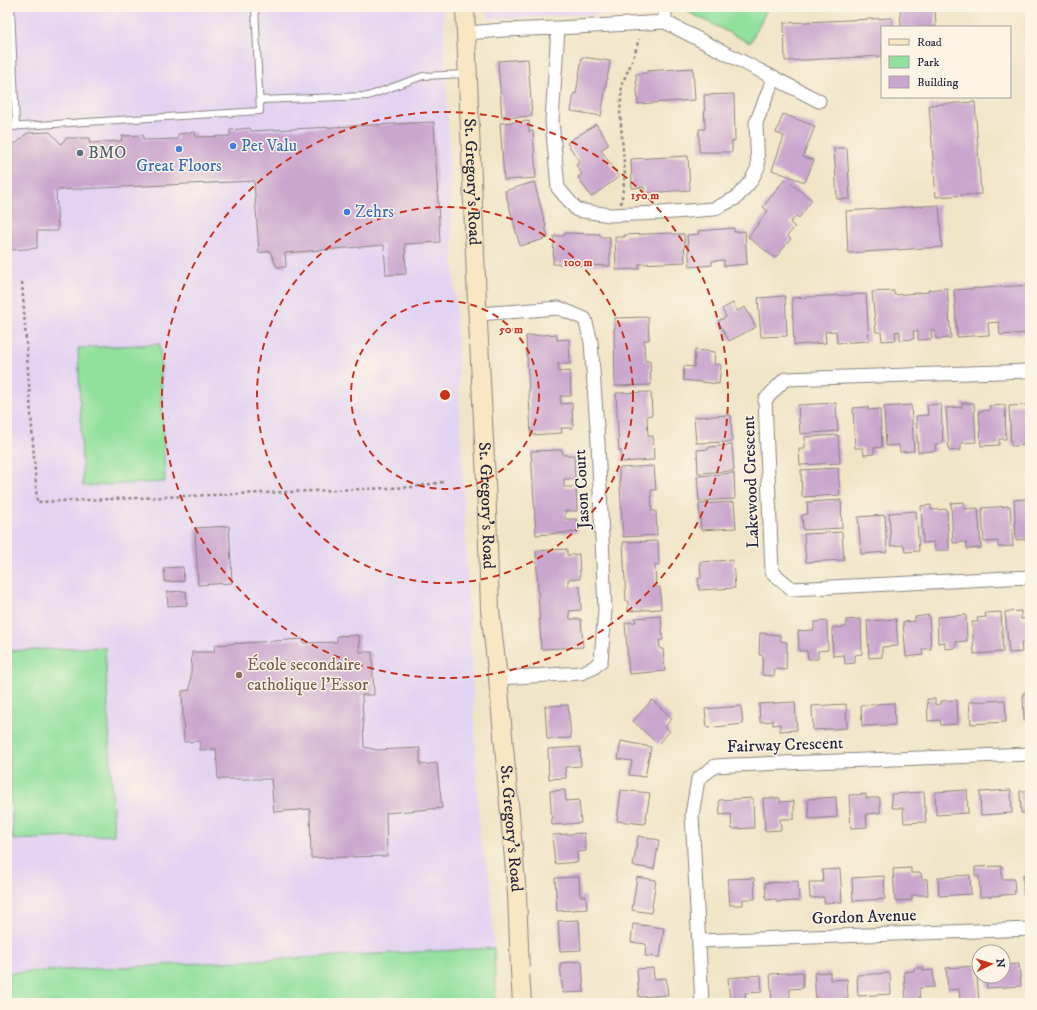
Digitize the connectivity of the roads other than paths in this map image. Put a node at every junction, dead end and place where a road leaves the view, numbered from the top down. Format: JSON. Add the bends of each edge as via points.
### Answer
{"nodes":[{"id":1,"x":11,"y":7,"type":"edge"},
{"id":2,"x":255,"y":7,"type":"edge"},
{"id":3,"x":465,"y":7,"type":"edge"},
{"id":4,"x":664,"y":7,"type":"edge"},
{"id":5,"x":665,"y":22,"type":"junction"},
{"id":6,"x":558,"y":28,"type":"junction"},
{"id":7,"x":466,"y":33,"type":"junction"},
{"id":8,"x":467,"y":74,"type":"junction"},
{"id":9,"x":774,"y":77,"type":"junction"},
{"id":10,"x":260,"y":100,"type":"junction"},
{"id":11,"x":819,"y":101,"type":"dead end"},
{"id":12,"x":16,"y":126,"type":"junction"},
{"id":13,"x":7,"y":127,"type":"edge"},
{"id":14,"x":478,"y":314,"type":"junction"},
{"id":15,"x":1030,"y":371,"type":"edge"},
{"id":16,"x":1030,"y":577,"type":"edge"},
{"id":17,"x":498,"y":678,"type":"junction"},
{"id":18,"x":1030,"y":754,"type":"edge"},
{"id":19,"x":1030,"y":929,"type":"edge"},
{"id":20,"x":699,"y":941,"type":"junction"},
{"id":21,"x":522,"y":1003,"type":"edge"},
{"id":22,"x":702,"y":1003,"type":"edge"}],
"edges":[{"from":1,"to":12,"type":"lane"},
{"from":2,"to":10,"type":"lane"},
{"from":3,"to":7,"type":"street","name":"St. Gregory's Road"},
{"from":4,"to":5,"type":"street"},
{"from":5,"to":6,"type":"street"},
{"from":5,"to":9,"type":"street"},
{"from":6,"to":7,"type":"street"},
{"from":6,"to":9,"type":"street","via":[[552,121],[558,188],[577,210],[610,215],[714,209],[736,198],[751,182],[758,167],[756,123]]},
{"from":7,"to":8,"type":"street","name":"St. Gregory's Road"},
{"from":8,"to":10,"type":"lane","via":[[423,76],[368,96]]},
{"from":8,"to":14,"type":"street","name":"St. Gregory's Road"},
{"from":9,"to":11,"type":"street"},
{"from":10,"to":12,"type":"lane","via":[[260,111]]},
{"from":12,"to":13,"type":"lane"},
{"from":14,"to":17,"type":"street","name":"St. Gregory's Road","via":[[490,610]]},
{"from":14,"to":17,"type":"street","name":"Jason Court","via":[[559,308],[585,319],[591,342],[598,442],[606,610],[601,661],[581,673]]},
{"from":15,"to":16,"type":"street","name":"Lakewood Crescent","via":[[784,379],[765,400],[772,572],[792,589]]},
{"from":17,"to":21,"type":"street","name":"St. Gregory's Road","via":[[517,894]]},
{"from":18,"to":20,"type":"street","name":"Fairway Crescent","via":[[715,766],[698,779],[692,815]]},
{"from":19,"to":20,"type":"street","name":"Gordon Avenue"},
{"from":20,"to":22,"type":"street","name":"Fairway Crescent"}]}
